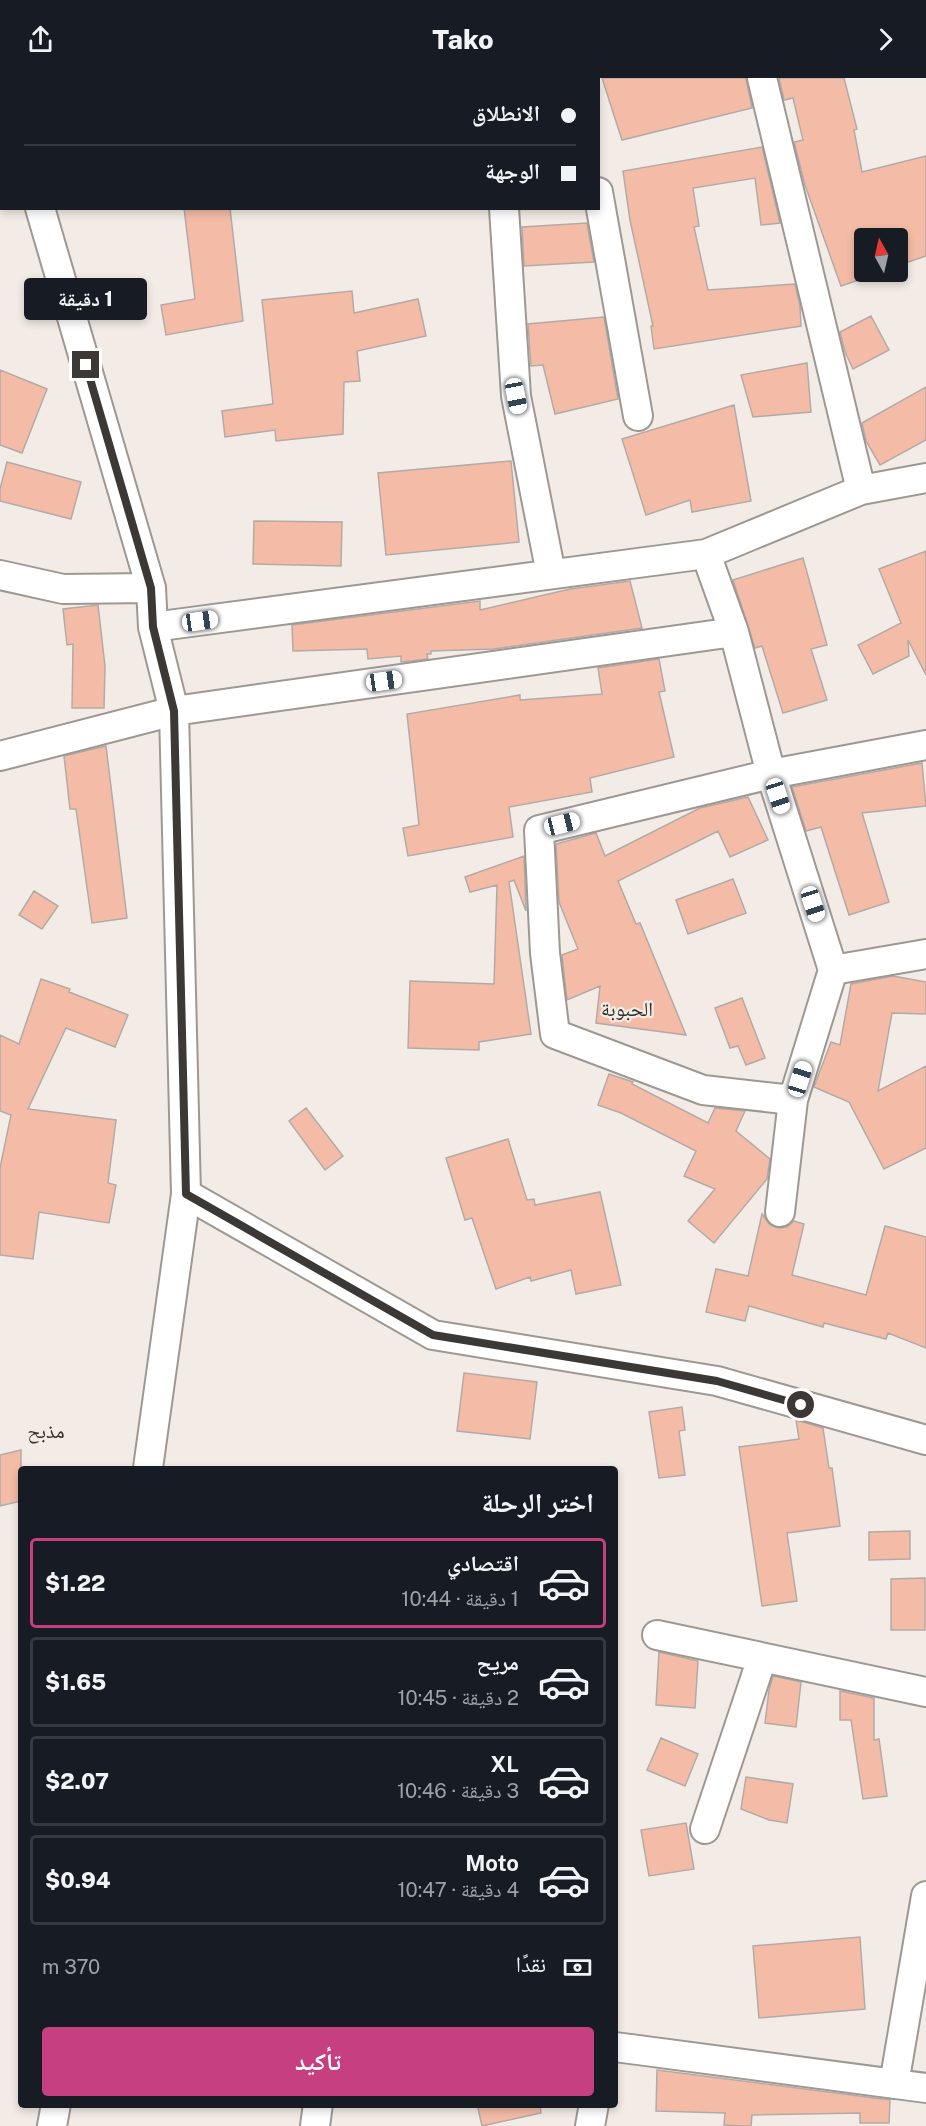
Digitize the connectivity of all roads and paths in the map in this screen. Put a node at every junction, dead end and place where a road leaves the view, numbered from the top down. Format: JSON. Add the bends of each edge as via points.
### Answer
{"nodes":[{"id":1,"x":762,"y":78,"type":"edge"},
{"id":2,"x":600,"y":203,"type":"edge"},
{"id":3,"x":41,"y":210,"type":"edge"},
{"id":4,"x":504,"y":210,"type":"edge"},
{"id":5,"x":638,"y":416,"type":"dead end"},
{"id":6,"x":926,"y":478,"type":"edge"},
{"id":7,"x":861,"y":490,"type":"junction"},
{"id":8,"x":706,"y":554,"type":"junction"},
{"id":9,"x":550,"y":574,"type":"junction"},
{"id":10,"x":0,"y":575,"type":"edge"},
{"id":11,"x":151,"y":588,"type":"junction"},
{"id":12,"x":153,"y":627,"type":"junction"},
{"id":13,"x":734,"y":632,"type":"junction"},
{"id":14,"x":174,"y":711,"type":"junction"},
{"id":15,"x":926,"y":745,"type":"edge"},
{"id":16,"x":0,"y":756,"type":"edge"},
{"id":17,"x":771,"y":774,"type":"junction"},
{"id":18,"x":926,"y":954,"type":"edge"},
{"id":19,"x":833,"y":970,"type":"junction"},
{"id":20,"x":793,"y":1100,"type":"junction"},
{"id":21,"x":186,"y":1194,"type":"junction"},
{"id":22,"x":780,"y":1212,"type":"dead end"},
{"id":23,"x":926,"y":1440,"type":"edge"},
{"id":24,"x":148,"y":1466,"type":"edge"},
{"id":25,"x":657,"y":1635,"type":"dead end"},
{"id":26,"x":762,"y":1658,"type":"junction"},
{"id":27,"x":926,"y":1692,"type":"edge"},
{"id":28,"x":705,"y":1828,"type":"dead end"},
{"id":29,"x":926,"y":1896,"type":"edge"},
{"id":30,"x":618,"y":2047,"type":"edge"},
{"id":31,"x":894,"y":2084,"type":"junction"},
{"id":32,"x":926,"y":2088,"type":"edge"},
{"id":33,"x":55,"y":2108,"type":"edge"},
{"id":34,"x":317,"y":2108,"type":"edge"},
{"id":35,"x":593,"y":2108,"type":"edge"},
{"id":36,"x":52,"y":2126,"type":"edge"},
{"id":37,"x":315,"y":2126,"type":"edge"},
{"id":38,"x":590,"y":2126,"type":"edge"}],
"edges":[{"from":1,"to":7,"type":"street"},
{"from":2,"to":5,"type":"street"},
{"from":3,"to":11,"type":"street"},
{"from":4,"to":9,"type":"street","via":[[516,396]]},
{"from":6,"to":7,"type":"street"},
{"from":7,"to":8,"type":"street"},
{"from":8,"to":9,"type":"street"},
{"from":8,"to":13,"type":"street"},
{"from":9,"to":12,"type":"street"},
{"from":10,"to":11,"type":"street","via":[[63,589]]},
{"from":11,"to":12,"type":"street"},
{"from":12,"to":14,"type":"street"},
{"from":13,"to":14,"type":"street"},
{"from":13,"to":17,"type":"street"},
{"from":14,"to":16,"type":"street"},
{"from":14,"to":21,"type":"street"},
{"from":15,"to":17,"type":"street"},
{"from":17,"to":19,"type":"street"},
{"from":17,"to":20,"type":"street","via":[[539,830],[545,953],[555,1034],[703,1090]]},
{"from":18,"to":19,"type":"street"},
{"from":19,"to":20,"type":"street"},
{"from":20,"to":22,"type":"street"},
{"from":21,"to":23,"type":"street","via":[[433,1335],[717,1381]]},
{"from":21,"to":24,"type":"street"},
{"from":25,"to":26,"type":"street"},
{"from":26,"to":27,"type":"street"},
{"from":26,"to":28,"type":"street"},
{"from":29,"to":31,"type":"street"},
{"from":30,"to":31,"type":"street"},
{"from":31,"to":32,"type":"street"},
{"from":33,"to":36,"type":"street"},
{"from":34,"to":37,"type":"street"},
{"from":35,"to":38,"type":"street"}]}
